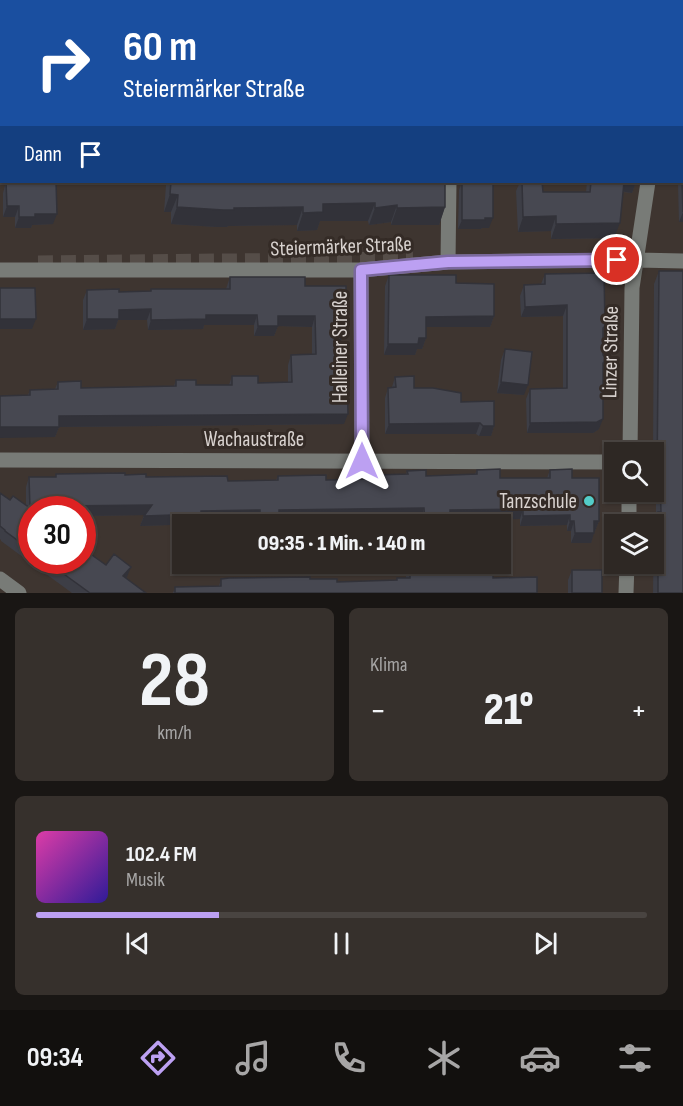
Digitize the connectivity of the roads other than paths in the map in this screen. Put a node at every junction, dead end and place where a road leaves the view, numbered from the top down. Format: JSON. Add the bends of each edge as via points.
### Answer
{"nodes":[{"id":1,"x":449,"y":183,"type":"edge"},
{"id":2,"x":648,"y":183,"type":"edge"},
{"id":3,"x":637,"y":260,"type":"junction"},
{"id":4,"x":683,"y":261,"type":"edge"},
{"id":5,"x":448,"y":262,"type":"junction"},
{"id":6,"x":0,"y":270,"type":"edge"},
{"id":7,"x":361,"y":270,"type":"junction"},
{"id":8,"x":630,"y":442,"type":"edge"},
{"id":9,"x":0,"y":460,"type":"edge"},
{"id":10,"x":362,"y":461,"type":"junction"},
{"id":11,"x":604,"y":462,"type":"edge"},
{"id":12,"x":627,"y":574,"type":"edge"},
{"id":13,"x":0,"y":579,"type":"edge"},
{"id":14,"x":19,"y":593,"type":"edge"},
{"id":15,"x":626,"y":593,"type":"edge"}],
"edges":[{"from":1,"to":5,"type":"street"},
{"from":2,"to":3,"type":"street","name":"Linzer Straße"},
{"from":3,"to":4,"type":"street","name":"Steiermärker Straße"},
{"from":3,"to":5,"type":"street","name":"Steiermärker Straße"},
{"from":3,"to":8,"type":"street","name":"Linzer Straße","via":[[632,288]]},
{"from":5,"to":7,"type":"street","name":"Steiermärker Straße"},
{"from":6,"to":7,"type":"street","name":"Steiermärker Straße"},
{"from":7,"to":10,"type":"street","name":"Halleiner Straße"},
{"from":9,"to":10,"type":"street","name":"Wachaustraße"},
{"from":10,"to":11,"type":"street","name":"Wachaustraße"},
{"from":12,"to":15,"type":"street"},
{"from":13,"to":14,"type":"street"}]}
